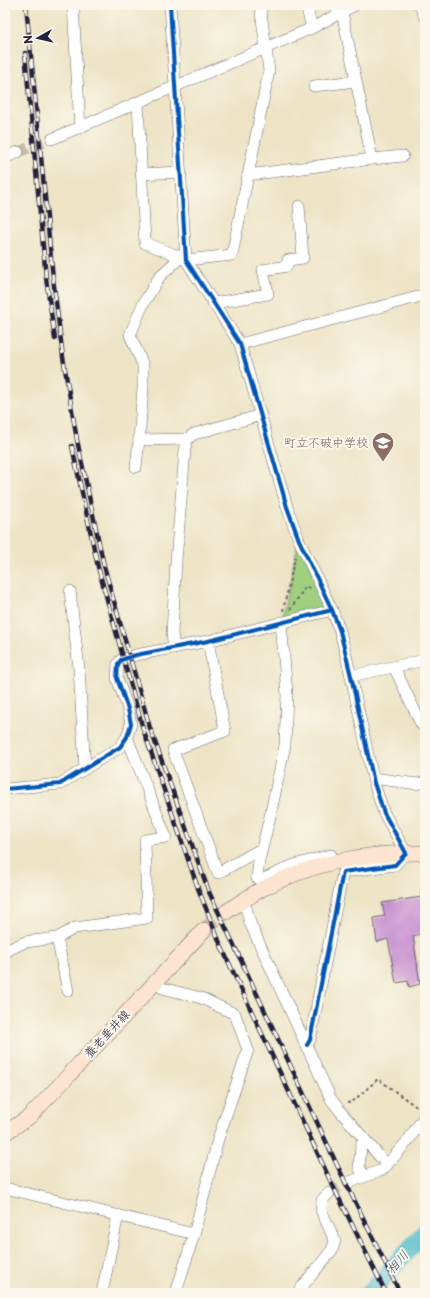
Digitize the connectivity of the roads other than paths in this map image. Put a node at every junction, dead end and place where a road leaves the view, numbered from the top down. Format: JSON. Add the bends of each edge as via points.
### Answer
{"nodes":[{"id":1,"x":73,"y":5,"type":"edge"},
{"id":2,"x":170,"y":5,"type":"edge"},
{"id":3,"x":260,"y":5,"type":"edge"},
{"id":4,"x":306,"y":5,"type":"edge"},
{"id":5,"x":355,"y":5,"type":"edge"},
{"id":6,"x":421,"y":5,"type":"edge"},
{"id":7,"x":342,"y":12,"type":"junction"},
{"id":8,"x":425,"y":15,"type":"edge"},
{"id":9,"x":312,"y":28,"type":"junction"},
{"id":10,"x":266,"y":48,"type":"junction"},
{"id":11,"x":356,"y":82,"type":"junction"},
{"id":12,"x":314,"y":86,"type":"dead end"},
{"id":13,"x":174,"y":87,"type":"junction"},
{"id":14,"x":138,"y":103,"type":"junction"},
{"id":15,"x":80,"y":128,"type":"junction"},
{"id":16,"x":52,"y":139,"type":"tunnel mouth"},
{"id":17,"x":18,"y":152,"type":"tunnel mouth"},
{"id":18,"x":403,"y":156,"type":"dead end"},
{"id":19,"x":5,"y":158,"type":"edge"},
{"id":20,"x":372,"y":159,"type":"junction"},
{"id":21,"x":180,"y":172,"type":"junction"},
{"id":22,"x":142,"y":174,"type":"junction"},
{"id":23,"x":248,"y":175,"type":"junction"},
{"id":24,"x":299,"y":206,"type":"dead end"},
{"id":25,"x":183,"y":259,"type":"junction"},
{"id":26,"x":425,"y":295,"type":"edge"},
{"id":27,"x":214,"y":303,"type":"junction"},
{"id":28,"x":240,"y":344,"type":"junction"},
{"id":29,"x":261,"y":415,"type":"junction"},
{"id":30,"x":187,"y":439,"type":"junction"},
{"id":31,"x":139,"y":440,"type":"junction"},
{"id":32,"x":136,"y":467,"type":"dead end"},
{"id":33,"x":70,"y":591,"type":"dead end"},
{"id":34,"x":332,"y":610,"type":"junction"},
{"id":35,"x":281,"y":622,"type":"junction"},
{"id":36,"x":208,"y":641,"type":"junction"},
{"id":37,"x":174,"y":648,"type":"junction"},
{"id":38,"x":425,"y":660,"type":"edge"},
{"id":39,"x":394,"y":667,"type":"junction"},
{"id":40,"x":351,"y":676,"type":"junction"},
{"id":41,"x":421,"y":724,"type":"dead end"},
{"id":42,"x":127,"y":737,"type":"junction"},
{"id":43,"x":85,"y":769,"type":"junction"},
{"id":44,"x":373,"y":778,"type":"junction"},
{"id":45,"x":425,"y":782,"type":"edge"},
{"id":46,"x":5,"y":789,"type":"edge"},
{"id":47,"x":261,"y":849,"type":"junction"},
{"id":48,"x":406,"y":853,"type":"junction"},
{"id":49,"x":425,"y":853,"type":"edge"},
{"id":50,"x":331,"y":855,"type":"dead end"},
{"id":51,"x":244,"y":900,"type":"junction"},
{"id":52,"x":226,"y":912,"type":"tunnel mouth"},
{"id":53,"x":204,"y":930,"type":"tunnel mouth"},
{"id":54,"x":57,"y":938,"type":"junction"},
{"id":55,"x":5,"y":953,"type":"edge"},
{"id":56,"x":162,"y":988,"type":"dead end"},
{"id":57,"x":68,"y":991,"type":"dead end"},
{"id":58,"x":307,"y":1045,"type":"junction"},
{"id":59,"x":422,"y":1112,"type":"edge"},
{"id":60,"x":5,"y":1132,"type":"edge"},
{"id":61,"x":364,"y":1140,"type":"junction"},
{"id":62,"x":387,"y":1165,"type":"junction"},
{"id":63,"x":364,"y":1176,"type":"junction"},
{"id":64,"x":350,"y":1182,"type":"tunnel mouth"},
{"id":65,"x":5,"y":1188,"type":"edge"},
{"id":66,"x":329,"y":1193,"type":"tunnel mouth"},
{"id":67,"x":118,"y":1215,"type":"junction"},
{"id":68,"x":194,"y":1234,"type":"junction"},
{"id":69,"x":102,"y":1293,"type":"edge"},
{"id":70,"x":176,"y":1293,"type":"edge"},
{"id":71,"x":297,"y":1293,"type":"edge"}],
"edges":[{"from":1,"to":15,"type":"street"},
{"from":2,"to":13,"type":"street"},
{"from":3,"to":10,"type":"street"},
{"from":4,"to":9,"type":"street"},
{"from":5,"to":7,"type":"street"},
{"from":6,"to":8,"type":"street"},
{"from":7,"to":9,"type":"street"},
{"from":7,"to":11,"type":"street"},
{"from":9,"to":10,"type":"street"},
{"from":10,"to":13,"type":"street"},
{"from":10,"to":23,"type":"street","via":[[269,71]]},
{"from":11,"to":12,"type":"street"},
{"from":11,"to":20,"type":"street"},
{"from":13,"to":14,"type":"street"},
{"from":13,"to":21,"type":"street"},
{"from":14,"to":15,"type":"street"},
{"from":14,"to":22,"type":"street"},
{"from":15,"to":16,"type":"street"},
{"from":17,"to":19,"type":"street"},
{"from":18,"to":20,"type":"street"},
{"from":20,"to":23,"type":"street"},
{"from":21,"to":22,"type":"street"},
{"from":21,"to":25,"type":"street"},
{"from":22,"to":25,"type":"street","via":[[145,242]]},
{"from":23,"to":25,"type":"street","via":[[232,255]]},
{"from":24,"to":27,"type":"street","via":[[303,258],[288,260],[287,266],[263,270],[268,294]]},
{"from":25,"to":27,"type":"street"},
{"from":25,"to":31,"type":"street","via":[[160,276],[143,304],[130,335],[142,365]]},
{"from":26,"to":28,"type":"street"},
{"from":27,"to":28,"type":"street"},
{"from":28,"to":29,"type":"street"},
{"from":29,"to":30,"type":"street","via":[[194,434]]},
{"from":29,"to":34,"type":"street","via":[[299,540]]},
{"from":30,"to":31,"type":"street"},
{"from":30,"to":37,"type":"street","via":[[176,561],[172,633]]},
{"from":31,"to":32,"type":"street"},
{"from":33,"to":43,"type":"street"},
{"from":34,"to":35,"type":"street"},
{"from":34,"to":40,"type":"street"},
{"from":35,"to":36,"type":"street"},
{"from":35,"to":47,"type":"street","via":[[287,694],[285,745]]},
{"from":36,"to":37,"type":"street"},
{"from":36,"to":47,"type":"street","via":[[225,731],[173,750],[218,873]]},
{"from":37,"to":42,"type":"street","via":[[130,657],[118,664],[117,678],[131,724]]},
{"from":38,"to":39,"type":"street"},
{"from":39,"to":40,"type":"street"},
{"from":39,"to":41,"type":"street"},
{"from":40,"to":44,"type":"street"},
{"from":42,"to":43,"type":"street","via":[[120,747]]},
{"from":42,"to":54,"type":"street","via":[[166,837],[145,840],[147,918],[75,928]]},
{"from":43,"to":46,"type":"street","via":[[60,784]]},
{"from":44,"to":45,"type":"street","via":[[417,784]]},
{"from":44,"to":48,"type":"street","via":[[384,813]]},
{"from":47,"to":50,"type":"street","via":[[257,878],[262,880],[294,865]]},
{"from":48,"to":49,"type":"main road"},
{"from":48,"to":51,"type":"main road","via":[[329,863],[285,878]]},
{"from":48,"to":58,"type":"street","via":[[395,865],[342,872]]},
{"from":51,"to":52,"type":"main road"},
{"from":51,"to":58,"type":"street","via":[[250,923]]},
{"from":53,"to":60,"type":"main road","name":"養老垂井線","via":[[34,1112]]},
{"from":54,"to":55,"type":"street","via":[[25,942]]},
{"from":54,"to":57,"type":"street"},
{"from":56,"to":68,"type":"street","via":[[201,998],[235,1014],[248,1050],[218,1139]]},
{"from":58,"to":61,"type":"street","via":[[331,1099]]},
{"from":59,"to":62,"type":"street","via":[[407,1142]]},
{"from":61,"to":62,"type":"street"},
{"from":61,"to":63,"type":"street","via":[[359,1167]]},
{"from":62,"to":63,"type":"street","via":[[382,1170]]},
{"from":63,"to":64,"type":"street"},
{"from":65,"to":67,"type":"street"},
{"from":66,"to":71,"type":"street","via":[[322,1200],[321,1210],[335,1241],[332,1250]]},
{"from":67,"to":68,"type":"street"},
{"from":67,"to":69,"type":"street"},
{"from":68,"to":70,"type":"street"}]}
